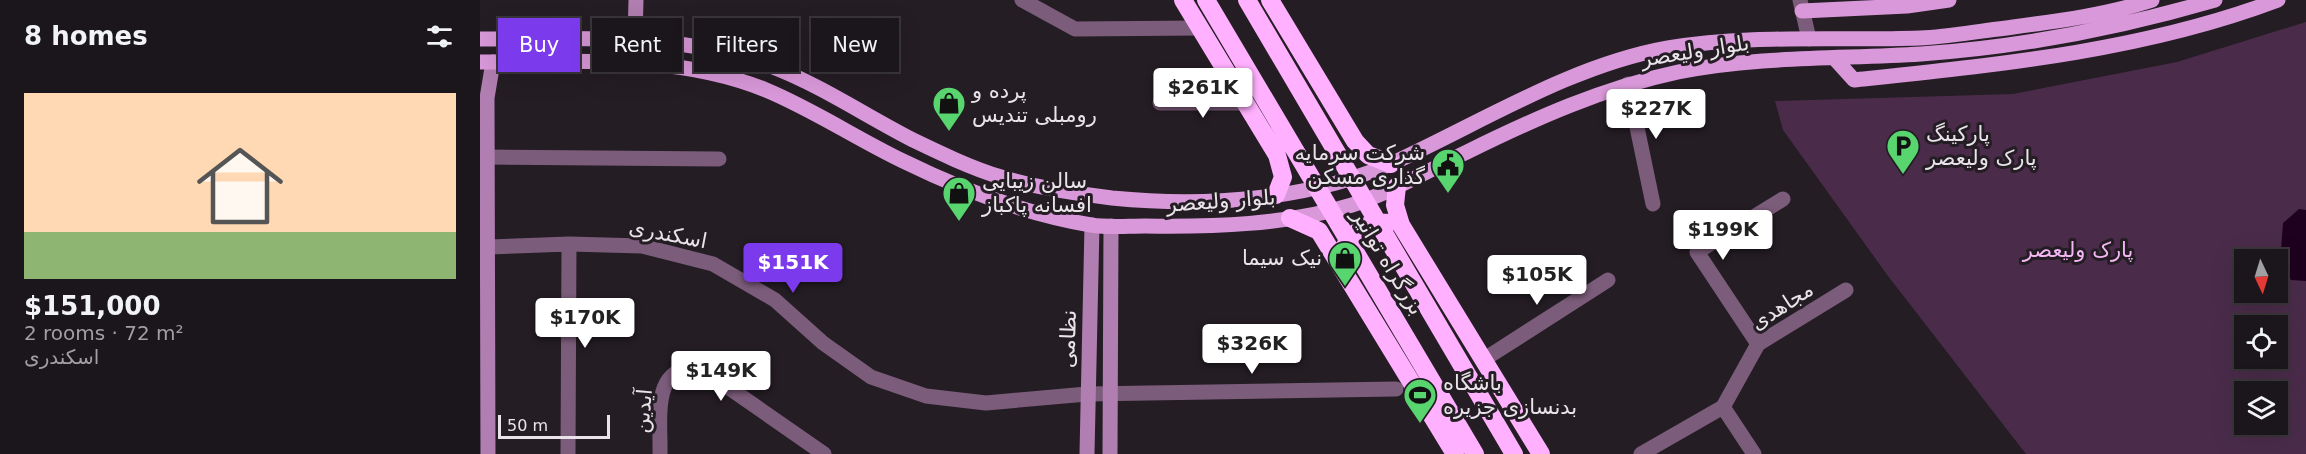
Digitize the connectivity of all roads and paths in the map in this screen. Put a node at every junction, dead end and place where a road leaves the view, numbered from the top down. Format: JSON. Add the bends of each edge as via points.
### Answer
{"nodes":[{"id":1,"x":636,"y":0,"type":"edge"},
{"id":2,"x":1022,"y":0,"type":"edge"},
{"id":3,"x":1183,"y":0,"type":"edge"},
{"id":4,"x":1206,"y":0,"type":"edge"},
{"id":5,"x":1246,"y":0,"type":"edge"},
{"id":6,"x":1270,"y":0,"type":"edge"},
{"id":7,"x":1949,"y":0,"type":"edge"},
{"id":8,"x":2152,"y":0,"type":"edge"},
{"id":9,"x":2215,"y":0,"type":"edge"},
{"id":10,"x":2278,"y":0,"type":"edge"},
{"id":11,"x":1801,"y":6,"type":"edge"},
{"id":12,"x":636,"y":18,"type":"edge"},
{"id":13,"x":1200,"y":28,"type":"junction"},
{"id":14,"x":592,"y":38,"type":"edge"},
{"id":15,"x":480,"y":39,"type":"edge"},
{"id":16,"x":1809,"y":39,"type":"junction"},
{"id":17,"x":682,"y":45,"type":"edge"},
{"id":18,"x":1835,"y":59,"type":"junction"},
{"id":19,"x":486,"y":62,"type":"edge"},
{"id":20,"x":1628,"y":84,"type":"junction"},
{"id":21,"x":1160,"y":103,"type":"dead end"},
{"id":22,"x":1245,"y":103,"type":"junction"},
{"id":23,"x":1341,"y":119,"type":"junction"},
{"id":24,"x":1277,"y":155,"type":"junction"},
{"id":25,"x":487,"y":157,"type":"junction"},
{"id":26,"x":719,"y":159,"type":"dead end"},
{"id":27,"x":957,"y":159,"type":"junction"},
{"id":28,"x":1391,"y":164,"type":"junction"},
{"id":29,"x":950,"y":182,"type":"junction"},
{"id":30,"x":1397,"y":186,"type":"junction"},
{"id":31,"x":1276,"y":195,"type":"junction"},
{"id":32,"x":1784,"y":199,"type":"dead end"},
{"id":33,"x":1653,"y":204,"type":"dead end"},
{"id":34,"x":1290,"y":218,"type":"junction"},
{"id":35,"x":1092,"y":225,"type":"junction"},
{"id":36,"x":1401,"y":225,"type":"junction"},
{"id":37,"x":1111,"y":226,"type":"junction"},
{"id":38,"x":568,"y":244,"type":"junction"},
{"id":39,"x":488,"y":247,"type":"junction"},
{"id":40,"x":1339,"y":259,"type":"junction"},
{"id":41,"x":1608,"y":280,"type":"dead end"},
{"id":42,"x":1846,"y":290,"type":"dead end"},
{"id":43,"x":1758,"y":344,"type":"junction"},
{"id":44,"x":1483,"y":360,"type":"junction"},
{"id":45,"x":1396,"y":389,"type":"dead end"},
{"id":46,"x":1087,"y":394,"type":"junction"},
{"id":47,"x":1109,"y":394,"type":"junction"},
{"id":48,"x":1723,"y":407,"type":"junction"},
{"id":49,"x":484,"y":416,"type":"edge"},
{"id":50,"x":486,"y":448,"type":"edge"},
{"id":51,"x":568,"y":454,"type":"edge"},
{"id":52,"x":660,"y":454,"type":"edge"},
{"id":53,"x":824,"y":454,"type":"edge"},
{"id":54,"x":1087,"y":454,"type":"edge"},
{"id":55,"x":1110,"y":454,"type":"edge"},
{"id":56,"x":1455,"y":454,"type":"edge"},
{"id":57,"x":1475,"y":454,"type":"edge"},
{"id":58,"x":1514,"y":454,"type":"edge"},
{"id":59,"x":1541,"y":454,"type":"edge"},
{"id":60,"x":1641,"y":454,"type":"edge"},
{"id":61,"x":1754,"y":454,"type":"edge"}],
"edges":[{"from":1,"to":12,"type":"main road"},
{"from":2,"to":13,"type":"street","via":[[1075,29]]},
{"from":3,"to":13,"type":"highway"},
{"from":4,"to":57,"type":"highway","name":"بزرگراه توانیر"},
{"from":5,"to":58,"type":"highway","name":"بزرگراه توانیر"},
{"from":6,"to":23,"type":"highway"},
{"from":7,"to":11,"type":"main road","via":[[1907,6]]},
{"from":8,"to":16,"type":"main road","name":"بلوار ولیعصر","via":[[2047,22],[1924,38]]},
{"from":9,"to":18,"type":"main road","name":"بلوار ولیعصر","via":[[2052,38]]},
{"from":10,"to":18,"type":"main road","via":[[2117,47],[1980,66],[1854,80]]},
{"from":11,"to":16,"type":"street"},
{"from":13,"to":22,"type":"highway"},
{"from":14,"to":15,"type":"main road","name":"بلوار ولیعصر"},
{"from":16,"to":28,"type":"main road","name":"بلوار ولیعصر","via":[[1668,48],[1622,60],[1522,99]]},
{"from":17,"to":27,"type":"main road","name":"بلوار ولیعصر","via":[[772,67]]},
{"from":18,"to":20,"type":"main road","name":"بلوار ولیعصر","via":[[1753,62],[1682,71]]},
{"from":19,"to":25,"type":"main road"},
{"from":19,"to":29,"type":"main road","name":"بلوار ولیعصر","via":[[634,62],[700,72],[764,89]]},
{"from":20,"to":30,"type":"main road","name":"بلوار ولیعصر","via":[[1532,120]]},
{"from":20,"to":33,"type":"street"},
{"from":21,"to":22,"type":"street"},
{"from":22,"to":24,"type":"highway"},
{"from":23,"to":24,"type":"highway","via":[[1332,137],[1317,151],[1297,157]]},
{"from":23,"to":28,"type":"highway","via":[[1368,155]]},
{"from":24,"to":31,"type":"highway","via":[[1283,177]]},
{"from":25,"to":26,"type":"street"},
{"from":25,"to":39,"type":"main road"},
{"from":27,"to":29,"type":"main road"},
{"from":27,"to":31,"type":"main road","name":"بلوار ولیعصر","via":[[1001,178],[1112,198],[1197,202]]},
{"from":28,"to":31,"type":"main road","name":"بلوار ولیعصر","via":[[1340,181]]},
{"from":29,"to":35,"type":"main road","name":"بلوار ولیعصر","via":[[994,200]]},
{"from":30,"to":34,"type":"main road","name":"بلوار ولیعصر","via":[[1351,205]]},
{"from":30,"to":36,"type":"highway","via":[[1395,205]]},
{"from":32,"to":43,"type":"street","via":[[1697,252]]},
{"from":34,"to":37,"type":"main road","name":"بلوار ولیعصر","via":[[1199,227]]},
{"from":34,"to":40,"type":"highway","via":[[1319,231]]},
{"from":35,"to":37,"type":"main road","name":"بلوار ولیعصر"},
{"from":35,"to":46,"type":"main road","name":"نظامی"},
{"from":36,"to":40,"type":"highway","via":[[1381,222],[1362,228],[1347,241]]},
{"from":36,"to":44,"type":"highway"},
{"from":37,"to":47,"type":"main road","name":"نظامی"},
{"from":38,"to":39,"type":"street","name":"اسکندری"},
{"from":38,"to":46,"type":"street","name":"اسکندری","via":[[642,246],[713,264],[775,300],[823,343],[871,377],[926,396],[986,403]]},
{"from":38,"to":51,"type":"street"},
{"from":39,"to":49,"type":"main road"},
{"from":40,"to":56,"type":"highway"},
{"from":41,"to":44,"type":"street"},
{"from":42,"to":43,"type":"street","name":"مجاهدی"},
{"from":43,"to":48,"type":"street","name":"مجاهدی"},
{"from":44,"to":59,"type":"highway"},
{"from":45,"to":47,"type":"street","name":"اسکندری"},
{"from":46,"to":47,"type":"street","name":"اسکندری"},
{"from":46,"to":54,"type":"main road","name":"نظامی"},
{"from":47,"to":55,"type":"main road","name":"نظامی"},
{"from":48,"to":60,"type":"street"},
{"from":48,"to":61,"type":"street"},
{"from":49,"to":50,"type":"main road"},
{"from":52,"to":53,"type":"street","name":"آیدین","via":[[665,382],[674,372],[688,367],[702,369]]}]}
